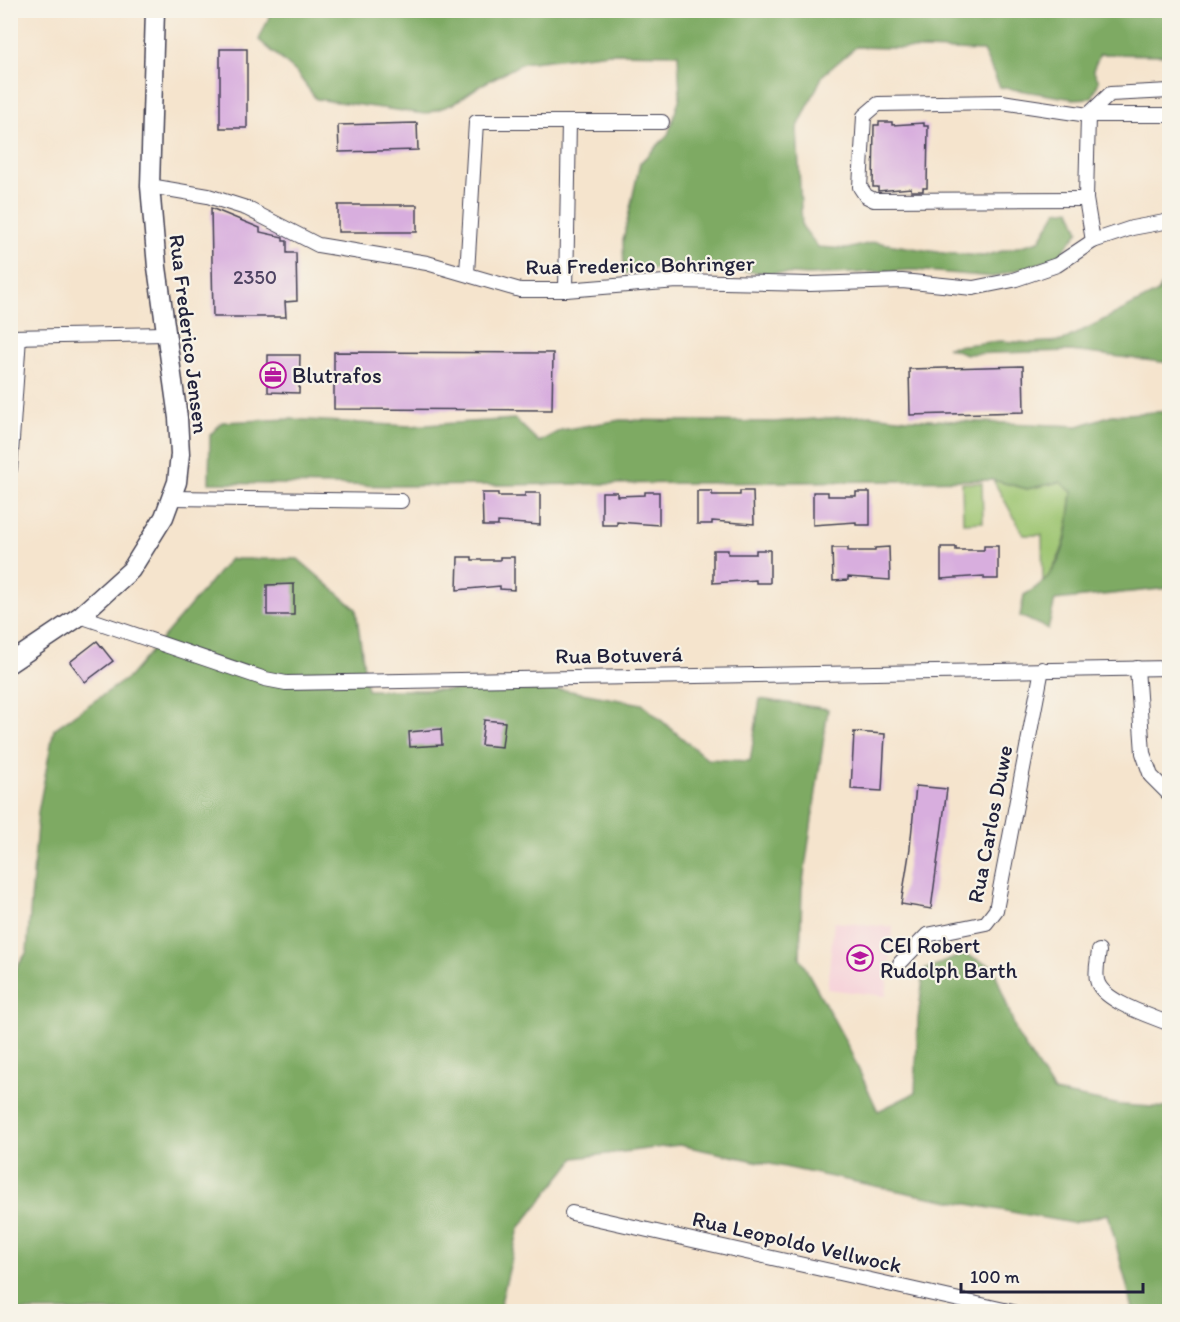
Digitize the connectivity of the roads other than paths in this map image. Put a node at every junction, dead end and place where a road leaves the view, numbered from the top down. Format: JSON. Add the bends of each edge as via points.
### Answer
{"nodes":[{"id":1,"x":155,"y":10,"type":"edge"},
{"id":2,"x":1170,"y":91,"type":"edge"},
{"id":3,"x":1088,"y":115,"type":"junction"},
{"id":4,"x":1170,"y":115,"type":"edge"},
{"id":5,"x":569,"y":122,"type":"junction"},
{"id":6,"x":662,"y":122,"type":"dead end"},
{"id":7,"x":150,"y":186,"type":"junction"},
{"id":8,"x":1086,"y":199,"type":"junction"},
{"id":9,"x":1170,"y":221,"type":"edge"},
{"id":10,"x":1093,"y":241,"type":"junction"},
{"id":11,"x":467,"y":273,"type":"junction"},
{"id":12,"x":566,"y":290,"type":"junction"},
{"id":13,"x":166,"y":334,"type":"junction"},
{"id":14,"x":15,"y":337,"type":"edge"},
{"id":15,"x":10,"y":469,"type":"edge"},
{"id":16,"x":172,"y":498,"type":"junction"},
{"id":17,"x":401,"y":501,"type":"dead end"},
{"id":18,"x":80,"y":616,"type":"junction"},
{"id":19,"x":10,"y":663,"type":"edge"},
{"id":20,"x":1137,"y":668,"type":"junction"},
{"id":21,"x":1170,"y":668,"type":"edge"},
{"id":22,"x":1042,"y":669,"type":"junction"},
{"id":23,"x":1170,"y":795,"type":"edge"},
{"id":24,"x":1099,"y":951,"type":"dead end"},
{"id":25,"x":900,"y":963,"type":"dead end"},
{"id":26,"x":1170,"y":1024,"type":"edge"},
{"id":27,"x":572,"y":1213,"type":"dead end"},
{"id":28,"x":1013,"y":1311,"type":"edge"}],
"edges":[{"from":1,"to":7,"type":"main road","name":"Rua Frederico Jensen"},
{"from":2,"to":3,"type":"street","via":[[1110,94]]},
{"from":3,"to":4,"type":"street"},
{"from":3,"to":8,"type":"street"},
{"from":3,"to":8,"type":"street","via":[[1002,102],[878,104],[864,116],[860,188],[874,200]]},
{"from":5,"to":6,"type":"street"},
{"from":5,"to":11,"type":"street","via":[[476,122]]},
{"from":5,"to":12,"type":"street"},
{"from":7,"to":11,"type":"street","name":"Rua Frederico Bohringer","via":[[208,196],[246,208],[328,248]]},
{"from":7,"to":13,"type":"main road","name":"Rua Frederico Jensen"},
{"from":8,"to":10,"type":"street"},
{"from":9,"to":10,"type":"street","name":"Rua Frederico Bohringer"},
{"from":10,"to":12,"type":"street","name":"Rua Frederico Bohringer","via":[[1057,265],[973,288],[902,281],[677,281]]},
{"from":11,"to":12,"type":"street","name":"Rua Frederico Bohringer","via":[[520,290]]},
{"from":13,"to":14,"type":"street"},
{"from":13,"to":16,"type":"main road","name":"Rua Frederico Jensen","via":[[180,454]]},
{"from":14,"to":15,"type":"street"},
{"from":16,"to":17,"type":"street"},
{"from":16,"to":18,"type":"main road","name":"Rua Frederico Jensen","via":[[131,570]]},
{"from":18,"to":19,"type":"main road","name":"Rua Frederico Jensen"},
{"from":18,"to":22,"type":"street","name":"Rua Botuverá","via":[[286,683]]},
{"from":20,"to":21,"type":"street","name":"Rua Botuverá"},
{"from":20,"to":22,"type":"street","name":"Rua Botuverá"},
{"from":20,"to":23,"type":"street","via":[[1143,753],[1151,776]]},
{"from":22,"to":25,"type":"street","name":"Rua Carlos Duwe","via":[[996,910],[986,923],[927,935]]},
{"from":24,"to":26,"type":"street","via":[[1097,981],[1102,991]]},
{"from":27,"to":28,"type":"street","name":"Rua Leopoldo Vellwock"}]}
